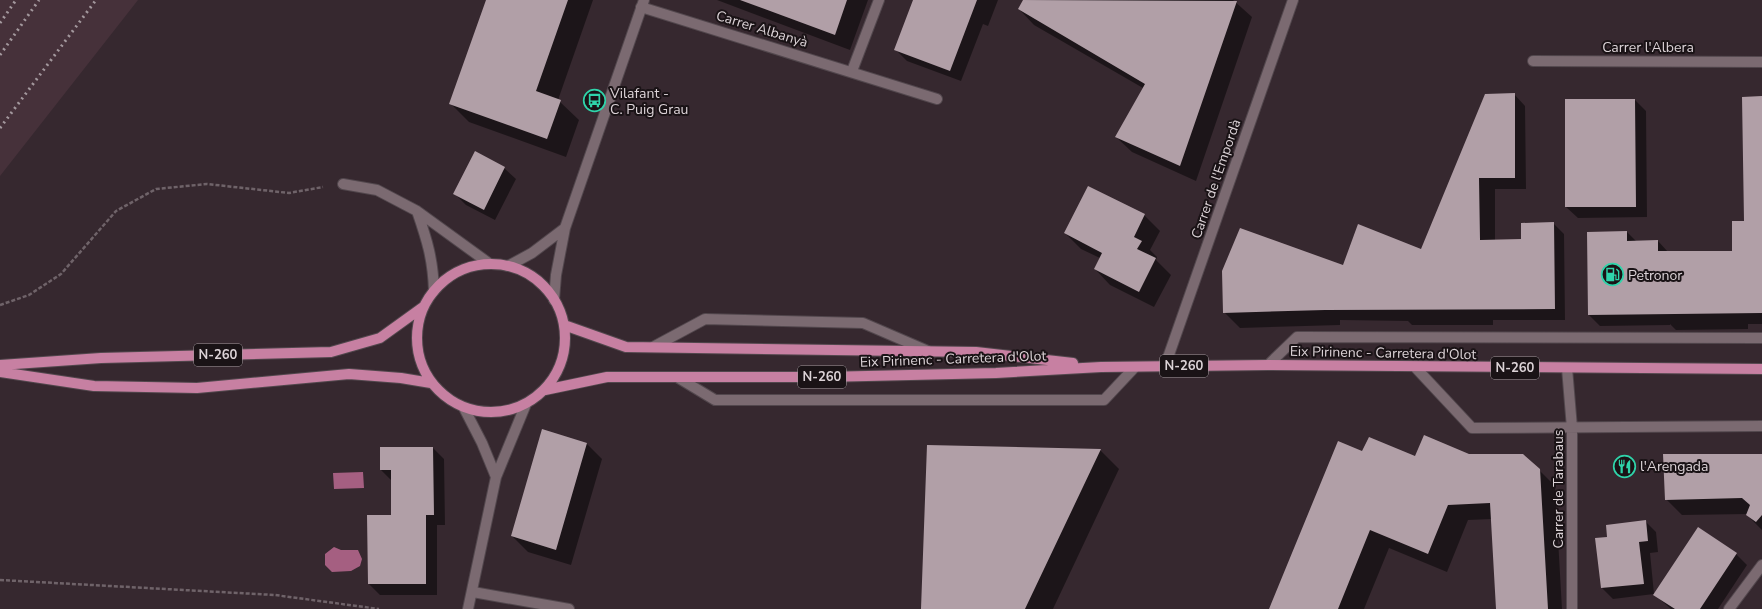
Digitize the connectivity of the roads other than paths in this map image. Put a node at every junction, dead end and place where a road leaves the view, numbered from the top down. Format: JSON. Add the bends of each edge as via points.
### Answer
{"nodes":[{"id":1,"x":879,"y":0,"type":"edge"},
{"id":2,"x":1293,"y":0,"type":"edge"},
{"id":3,"x":642,"y":4,"type":"edge"},
{"id":4,"x":1533,"y":61,"type":"dead end"},
{"id":5,"x":1762,"y":62,"type":"edge"},
{"id":6,"x":852,"y":71,"type":"junction"},
{"id":7,"x":937,"y":99,"type":"dead end"},
{"id":8,"x":343,"y":184,"type":"road end"},
{"id":9,"x":417,"y":211,"type":"junction"},
{"id":10,"x":565,"y":228,"type":"junction"},
{"id":11,"x":490,"y":264,"type":"junction"},
{"id":12,"x":508,"y":266,"type":"junction"},
{"id":13,"x":434,"y":290,"type":"junction"},
{"id":14,"x":554,"y":300,"type":"junction"},
{"id":15,"x":423,"y":307,"type":"junction"},
{"id":16,"x":564,"y":325,"type":"junction"},
{"id":17,"x":1762,"y":338,"type":"edge"},
{"id":18,"x":653,"y":347,"type":"junction"},
{"id":19,"x":930,"y":352,"type":"junction"},
{"id":20,"x":0,"y":365,"type":"edge"},
{"id":21,"x":1165,"y":366,"type":"junction"},
{"id":22,"x":1268,"y":366,"type":"junction"},
{"id":23,"x":1101,"y":367,"type":"junction"},
{"id":24,"x":1136,"y":367,"type":"junction"},
{"id":25,"x":1415,"y":367,"type":"junction"},
{"id":26,"x":1567,"y":368,"type":"junction"},
{"id":27,"x":1762,"y":369,"type":"edge"},
{"id":28,"x":0,"y":372,"type":"edge"},
{"id":29,"x":677,"y":377,"type":"junction"},
{"id":30,"x":431,"y":383,"type":"junction"},
{"id":31,"x":544,"y":390,"type":"junction"},
{"id":32,"x":526,"y":404,"type":"junction"},
{"id":33,"x":464,"y":408,"type":"junction"},
{"id":34,"x":1762,"y":426,"type":"edge"},
{"id":35,"x":1572,"y":428,"type":"junction"},
{"id":36,"x":496,"y":477,"type":"junction"},
{"id":37,"x":1762,"y":565,"type":"edge"},
{"id":38,"x":473,"y":592,"type":"junction"},
{"id":39,"x":468,"y":609,"type":"edge"},
{"id":40,"x":569,"y":609,"type":"edge"},
{"id":41,"x":1572,"y":609,"type":"edge"},
{"id":42,"x":1729,"y":609,"type":"edge"}],
"edges":[{"from":1,"to":6,"type":"street"},
{"from":2,"to":21,"type":"street","name":"Carrer de l'Empordà"},
{"from":3,"to":6,"type":"street","name":"Carrer Albanyà"},
{"from":3,"to":10,"type":"street"},
{"from":4,"to":5,"type":"street","name":"Carrer l'Albera"},
{"from":6,"to":7,"type":"street","name":"Carrer Albanyà"},
{"from":8,"to":9,"type":"street","via":[[377,190]]},
{"from":9,"to":11,"type":"street"},
{"from":9,"to":13,"type":"street","via":[[429,245]]},
{"from":10,"to":12,"type":"street","via":[[532,253]]},
{"from":10,"to":14,"type":"street"},
{"from":11,"to":12,"type":"main road","number":"N-260"},
{"from":11,"to":13,"type":"main road","number":"N-260","via":[[459,271]]},
{"from":12,"to":14,"type":"main road","number":"N-260","via":[[524,272],[539,282]]},
{"from":13,"to":15,"type":"main road","number":"N-260"},
{"from":14,"to":16,"type":"main road","number":"N-260"},
{"from":15,"to":20,"type":"main road","number":"N-260","via":[[380,338],[331,352],[101,358]]},
{"from":15,"to":30,"type":"main road","number":"N-260","via":[[419,319],[417,346],[419,359]]},
{"from":16,"to":18,"type":"main road","name":"Eix Pirinenc - Carretera d'Olot","number":"N-260","via":[[626,347]]},
{"from":16,"to":31,"type":"main road","number":"N-260","via":[[565,343],[562,360],[555,376]]},
{"from":17,"to":22,"type":"street","via":[[1297,337]]},
{"from":18,"to":19,"type":"main road","name":"Eix Pirinenc - Carretera d'Olot","number":"N-260"},
{"from":18,"to":19,"type":"street","via":[[705,319],[863,323]]},
{"from":19,"to":23,"type":"main road","name":"Eix Pirinenc - Carretera d'Olot","number":"N-260","via":[[976,352]]},
{"from":21,"to":22,"type":"main road","name":"Eix Pirinenc - Carretera d'Olot","number":"N-260"},
{"from":21,"to":24,"type":"main road","name":"Eix Pirinenc - Carretera d'Olot","number":"N-260"},
{"from":22,"to":25,"type":"main road","name":"Eix Pirinenc - Carretera d'Olot","number":"N-260"},
{"from":23,"to":24,"type":"main road","name":"Eix Pirinenc - Carretera d'Olot","number":"N-260"},
{"from":23,"to":29,"type":"main road","name":"Eix Pirinenc - Carretera d'Olot","number":"N-260","via":[[883,376]]},
{"from":24,"to":29,"type":"street","via":[[1104,400],[715,400]]},
{"from":25,"to":26,"type":"main road","name":"Eix Pirinenc - Carretera d'Olot","number":"N-260"},
{"from":25,"to":35,"type":"street","via":[[1472,428]]},
{"from":26,"to":27,"type":"main road","name":"Eix Pirinenc - Carretera d'Olot","number":"N-260"},
{"from":26,"to":35,"type":"street","name":"Carrer de Tarabaus"},
{"from":28,"to":30,"type":"main road","number":"N-260","via":[[94,386],[197,388],[349,374]]},
{"from":29,"to":31,"type":"main road","name":"Eix Pirinenc - Carretera d'Olot","number":"N-260","via":[[607,377]]},
{"from":30,"to":33,"type":"main road","number":"N-260","via":[[446,397]]},
{"from":31,"to":32,"type":"main road","number":"N-260"},
{"from":32,"to":33,"type":"main road","number":"N-260","via":[[500,412]]},
{"from":32,"to":36,"type":"street"},
{"from":33,"to":36,"type":"street"},
{"from":34,"to":35,"type":"street"},
{"from":35,"to":41,"type":"street","name":"Carrer de Tarabaus"},
{"from":36,"to":38,"type":"street"},
{"from":37,"to":42,"type":"street"},
{"from":38,"to":39,"type":"street"},
{"from":38,"to":40,"type":"street"}]}
